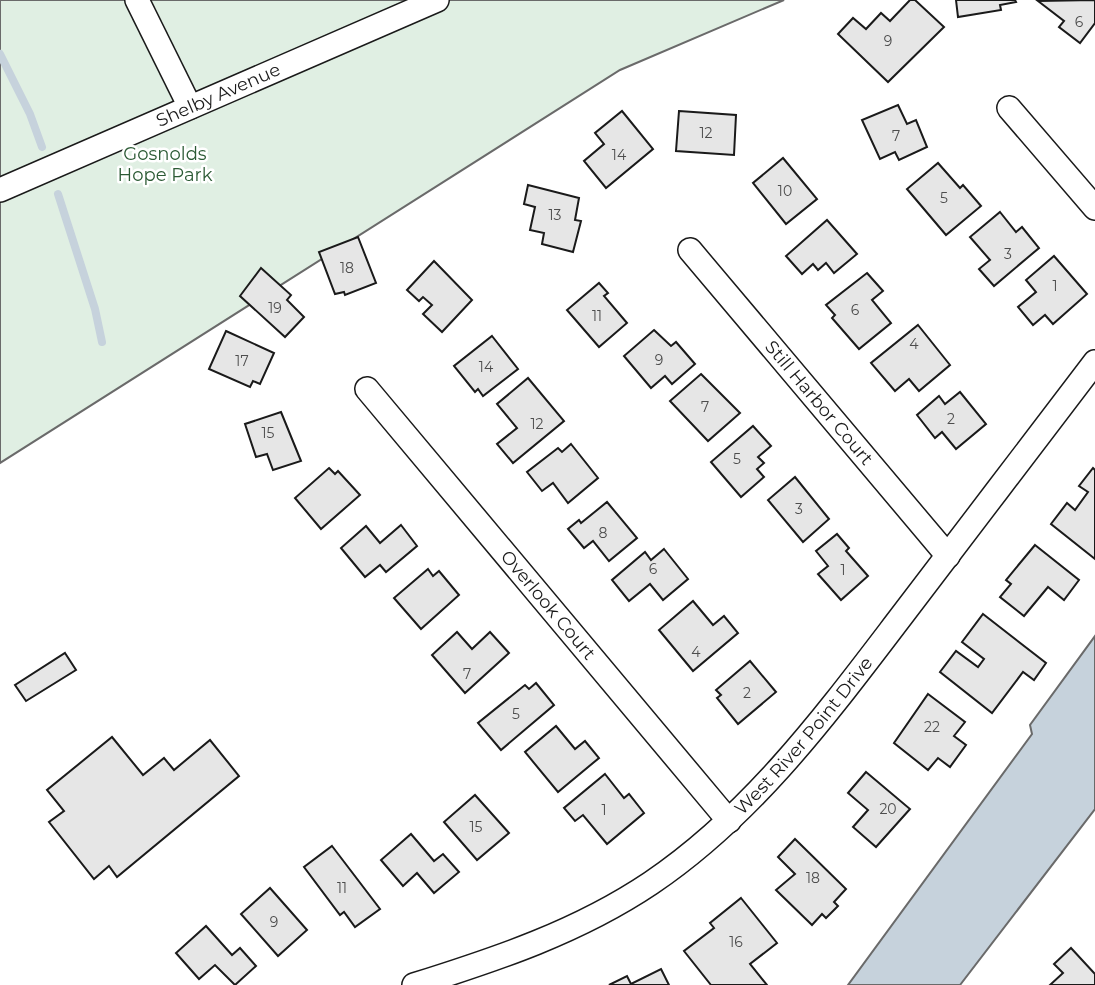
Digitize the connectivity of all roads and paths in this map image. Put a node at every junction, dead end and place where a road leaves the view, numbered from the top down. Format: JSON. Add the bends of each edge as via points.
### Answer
{"nodes":[{"id":1,"x":138,"y":0,"type":"edge"},
{"id":2,"x":437,"y":0,"type":"edge"},
{"id":3,"x":190,"y":107,"type":"junction"},
{"id":4,"x":1009,"y":108,"type":"dead end"},
{"id":5,"x":0,"y":190,"type":"edge"},
{"id":6,"x":1095,"y":208,"type":"edge"},
{"id":7,"x":690,"y":250,"type":"dead end"},
{"id":8,"x":1095,"y":362,"type":"edge"},
{"id":9,"x":367,"y":389,"type":"dead end"},
{"id":10,"x":947,"y":555,"type":"junction"},
{"id":11,"x":729,"y":821,"type":"junction"},
{"id":12,"x":414,"y":985,"type":"edge"}],
"edges":[{"from":1,"to":3,"type":"street"},
{"from":2,"to":3,"type":"street","name":"Shelby Avenue"},
{"from":3,"to":5,"type":"street","name":"Shelby Avenue"},
{"from":4,"to":6,"type":"street"},
{"from":7,"to":10,"type":"street","name":"Still Harbor Court"},
{"from":8,"to":10,"type":"street","name":"West River Point Drive"},
{"from":9,"to":11,"type":"street","name":"Overlook Court"},
{"from":10,"to":11,"type":"street","name":"West River Point Drive","via":[[802,746]]},
{"from":11,"to":12,"type":"street","name":"West River Point Drive","via":[[652,883],[575,927],[515,953]]}]}
